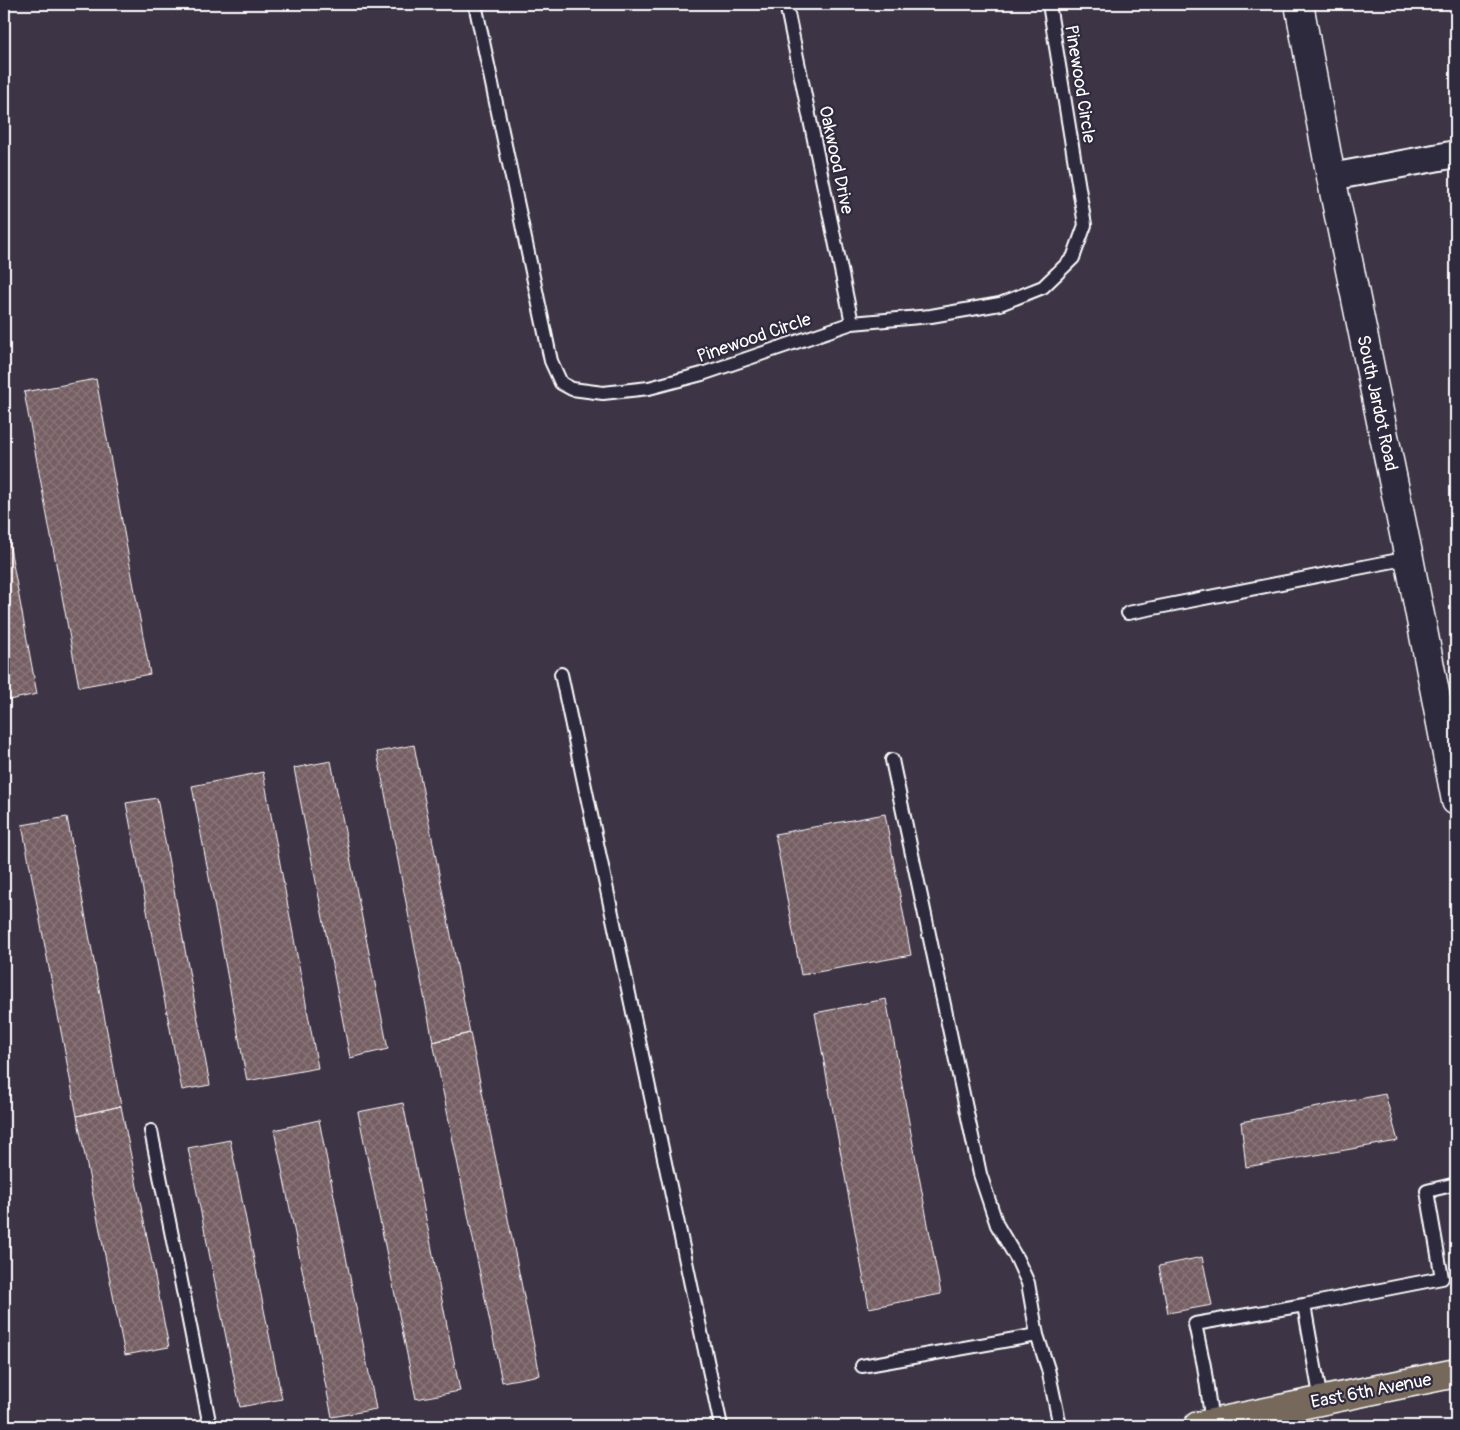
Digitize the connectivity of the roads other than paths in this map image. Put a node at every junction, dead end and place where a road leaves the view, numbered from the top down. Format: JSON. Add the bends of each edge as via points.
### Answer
{"nodes":[{"id":1,"x":475,"y":4,"type":"edge"},
{"id":2,"x":786,"y":4,"type":"edge"},
{"id":3,"x":1049,"y":4,"type":"edge"},
{"id":4,"x":1299,"y":4,"type":"edge"},
{"id":5,"x":1456,"y":154,"type":"edge"},
{"id":6,"x":1331,"y":178,"type":"junction"},
{"id":7,"x":852,"y":323,"type":"junction"},
{"id":8,"x":1408,"y":558,"type":"junction"},
{"id":9,"x":1128,"y":612,"type":"dead end"},
{"id":10,"x":561,"y":674,"type":"dead end"},
{"id":11,"x":892,"y":760,"type":"dead end"},
{"id":12,"x":1456,"y":801,"type":"edge"},
{"id":13,"x":151,"y":1131,"type":"dead end"},
{"id":14,"x":1456,"y":1184,"type":"edge"},
{"id":15,"x":1304,"y":1305,"type":"junction"},
{"id":16,"x":1037,"y":1335,"type":"junction"},
{"id":17,"x":862,"y":1366,"type":"dead end"},
{"id":18,"x":1456,"y":1373,"type":"edge"},
{"id":19,"x":1321,"y":1401,"type":"junction"},
{"id":20,"x":1205,"y":1425,"type":"edge"},
{"id":21,"x":210,"y":1426,"type":"edge"},
{"id":22,"x":721,"y":1426,"type":"edge"},
{"id":23,"x":1060,"y":1426,"type":"edge"}],
"edges":[{"from":1,"to":7,"type":"lane","name":"Pinewood Circle","via":[[552,361],[562,383],[572,389],[603,393],[649,388],[702,374]]},
{"from":2,"to":7,"type":"lane","name":"Oakwood Drive"},
{"from":3,"to":7,"type":"lane","name":"Pinewood Circle","via":[[1086,224],[1073,258],[1043,287],[1000,304],[932,316]]},
{"from":4,"to":6,"type":"street","name":"South Jardot Road"},
{"from":5,"to":6,"type":"street"},
{"from":6,"to":8,"type":"street","name":"South Jardot Road"},
{"from":8,"to":9,"type":"lane"},
{"from":8,"to":12,"type":"street","name":"South Jardot Road"},
{"from":10,"to":22,"type":"lane"},
{"from":11,"to":16,"type":"lane","via":[[980,1174],[997,1225],[1028,1283]]},
{"from":13,"to":21,"type":"lane"},
{"from":14,"to":15,"type":"lane","via":[[1428,1191],[1442,1278]]},
{"from":15,"to":19,"type":"lane"},
{"from":15,"to":20,"type":"lane","via":[[1195,1324],[1204,1366]]},
{"from":16,"to":17,"type":"lane"},
{"from":16,"to":23,"type":"lane"},
{"from":18,"to":19,"type":"main road","name":"East 6th Avenue"},
{"from":19,"to":20,"type":"main road","name":"East 6th Avenue"}]}
